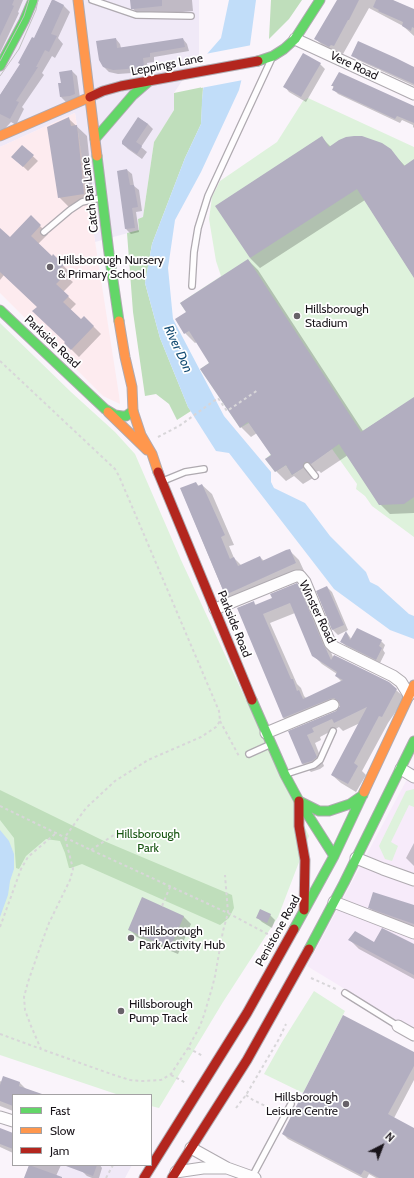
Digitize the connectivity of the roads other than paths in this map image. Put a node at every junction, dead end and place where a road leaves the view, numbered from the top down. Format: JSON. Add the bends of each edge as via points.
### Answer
{"nodes":[{"id":1,"x":33,"y":0,"type":"edge"},
{"id":2,"x":78,"y":0,"type":"edge"},
{"id":3,"x":92,"y":0,"type":"edge"},
{"id":4,"x":320,"y":0,"type":"edge"},
{"id":5,"x":191,"y":16,"type":"dead end"},
{"id":6,"x":295,"y":39,"type":"junction"},
{"id":7,"x":273,"y":56,"type":"junction"},
{"id":8,"x":0,"y":66,"type":"edge"},
{"id":9,"x":148,"y":82,"type":"junction"},
{"id":10,"x":414,"y":94,"type":"edge"},
{"id":11,"x":90,"y":97,"type":"junction"},
{"id":12,"x":0,"y":136,"type":"edge"},
{"id":13,"x":95,"y":139,"type":"junction"},
{"id":14,"x":102,"y":198,"type":"junction"},
{"id":15,"x":44,"y":232,"type":"dead end"},
{"id":16,"x":192,"y":286,"type":"dead end"},
{"id":17,"x":0,"y":310,"type":"edge"},
{"id":18,"x":132,"y":387,"type":"junction"},
{"id":19,"x":138,"y":398,"type":"junction"},
{"id":20,"x":142,"y":407,"type":"dead end"},
{"id":21,"x":106,"y":409,"type":"junction"},
{"id":22,"x":133,"y":411,"type":"junction"},
{"id":23,"x":151,"y":437,"type":"road end"},
{"id":24,"x":152,"y":454,"type":"junction"},
{"id":25,"x":308,"y":466,"type":"dead end"},
{"id":26,"x":204,"y":468,"type":"dead end"},
{"id":27,"x":315,"y":476,"type":"dead end"},
{"id":28,"x":162,"y":482,"type":"junction"},
{"id":29,"x":215,"y":609,"type":"junction"},
{"id":30,"x":412,"y":690,"type":"edge"},
{"id":31,"x":333,"y":706,"type":"dead end"},
{"id":32,"x":333,"y":731,"type":"dead end"},
{"id":33,"x":266,"y":733,"type":"junction"},
{"id":34,"x":414,"y":741,"type":"edge"},
{"id":35,"x":272,"y":744,"type":"junction"},
{"id":36,"x":382,"y":753,"type":"junction"},
{"id":37,"x":249,"y":754,"type":"dead end"},
{"id":38,"x":400,"y":769,"type":"junction"},
{"id":39,"x":285,"y":774,"type":"junction"},
{"id":40,"x":414,"y":777,"type":"edge"},
{"id":41,"x":363,"y":795,"type":"junction"},
{"id":42,"x":299,"y":801,"type":"junction"},
{"id":43,"x":356,"y":858,"type":"junction"},
{"id":44,"x":338,"y":862,"type":"junction"},
{"id":45,"x":414,"y":880,"type":"edge"},
{"id":46,"x":344,"y":883,"type":"junction"},
{"id":47,"x":334,"y":902,"type":"junction"},
{"id":48,"x":304,"y":910,"type":"junction"},
{"id":49,"x":414,"y":933,"type":"edge"},
{"id":50,"x":346,"y":993,"type":"road end"},
{"id":51,"x":398,"y":1026,"type":"joint"},
{"id":52,"x":414,"y":1035,"type":"edge"},
{"id":53,"x":291,"y":1104,"type":"dead end"},
{"id":54,"x":0,"y":1117,"type":"edge"},
{"id":55,"x":12,"y":1121,"type":"edge"},
{"id":56,"x":192,"y":1148,"type":"junction"},
{"id":57,"x":155,"y":1160,"type":"junction"},
{"id":58,"x":152,"y":1165,"type":"edge"},
{"id":59,"x":151,"y":1166,"type":"edge"},
{"id":60,"x":227,"y":1168,"type":"junction"},
{"id":61,"x":174,"y":1175,"type":"edge"},
{"id":62,"x":144,"y":1178,"type":"edge"},
{"id":63,"x":254,"y":1178,"type":"edge"}],
"edges":[{"from":1,"to":8,"type":"main road"},
{"from":2,"to":11,"type":"main road","name":"Catch Bar Lane"},
{"from":3,"to":5,"type":"lane","via":[[136,15]]},
{"from":4,"to":6,"type":"main road","name":"Leppings Lane"},
{"from":6,"to":7,"type":"main road","name":"Leppings Lane"},
{"from":6,"to":10,"type":"street","name":"Vere Road"},
{"from":7,"to":9,"type":"main road","name":"Leppings Lane"},
{"from":7,"to":16,"type":"lane","via":[[208,196],[198,228]]},
{"from":9,"to":11,"type":"main road","name":"Leppings Lane","via":[[121,86]]},
{"from":9,"to":13,"type":"main road","via":[[133,95]]},
{"from":11,"to":12,"type":"main road","name":"Leppings Lane"},
{"from":11,"to":13,"type":"main road","name":"Catch Bar Lane"},
{"from":13,"to":14,"type":"main road","name":"Catch Bar Lane"},
{"from":14,"to":15,"type":"lane","via":[[82,202]]},
{"from":14,"to":18,"type":"main road","name":"Catch Bar Lane","via":[[115,296]]},
{"from":17,"to":21,"type":"main road","name":"Parkside Road"},
{"from":18,"to":19,"type":"main road","name":"Catch Bar Lane"},
{"from":18,"to":22,"type":"main road","name":"Catch Bar Lane"},
{"from":19,"to":20,"type":"main road"},
{"from":19,"to":22,"type":"main road"},
{"from":21,"to":22,"type":"main road","name":"Parkside Road","via":[[122,416]]},
{"from":21,"to":24,"type":"main road","name":"Parkside Road"},
{"from":22,"to":24,"type":"main road","name":"Parkside Road"},
{"from":23,"to":24,"type":"main road","name":"Parkside Road"},
{"from":24,"to":28,"type":"main road","name":"Parkside Road"},
{"from":25,"to":27,"type":"lane"},
{"from":26,"to":28,"type":"lane","via":[[185,472]]},
{"from":28,"to":29,"type":"main road","name":"Parkside Road"},
{"from":29,"to":30,"type":"street","name":"Winster Road","via":[[300,576],[305,582],[330,643],[393,676]]},
{"from":29,"to":33,"type":"main road","name":"Parkside Road"},
{"from":30,"to":36,"type":"main road","name":"Penistone Road"},
{"from":31,"to":33,"type":"street"},
{"from":32,"to":39,"type":"lane","via":[[320,760],[314,765]]},
{"from":33,"to":35,"type":"main road","name":"Parkside Road"},
{"from":34,"to":38,"type":"main road"},
{"from":35,"to":37,"type":"lane"},
{"from":35,"to":39,"type":"main road","name":"Parkside Road"},
{"from":36,"to":38,"type":"main road"},
{"from":36,"to":41,"type":"main road","name":"Penistone Road"},
{"from":38,"to":40,"type":"street"},
{"from":38,"to":43,"type":"main road"},
{"from":39,"to":42,"type":"main road","name":"Parkside Road"},
{"from":41,"to":42,"type":"main road","via":[[350,804],[329,811],[319,811]]},
{"from":41,"to":44,"type":"main road","name":"Penistone Road"},
{"from":42,"to":44,"type":"main road","name":"Parkside Road"},
{"from":42,"to":48,"type":"main road","name":"Parkside Road","via":[[305,860]]},
{"from":43,"to":45,"type":"street"},
{"from":43,"to":46,"type":"main road"},
{"from":44,"to":46,"type":"main road"},
{"from":44,"to":48,"type":"main road","name":"Penistone Road"},
{"from":46,"to":47,"type":"main road"},
{"from":47,"to":49,"type":"street"},
{"from":47,"to":56,"type":"main road","via":[[246,1060]]},
{"from":48,"to":57,"type":"main road","name":"Penistone Road","via":[[247,1013]]},
{"from":50,"to":51,"type":"lane"},
{"from":51,"to":52,"type":"street"},
{"from":53,"to":63,"type":"lane"},
{"from":54,"to":55,"type":"street"},
{"from":56,"to":57,"type":"main road"},
{"from":56,"to":60,"type":"street"},
{"from":56,"to":61,"type":"main road"},
{"from":57,"to":58,"type":"main road","name":"Penistone Road"},
{"from":59,"to":62,"type":"main road","name":"Penistone Road"},
{"from":60,"to":61,"type":"street","via":[[203,1168]]},
{"from":60,"to":63,"type":"street"}]}
